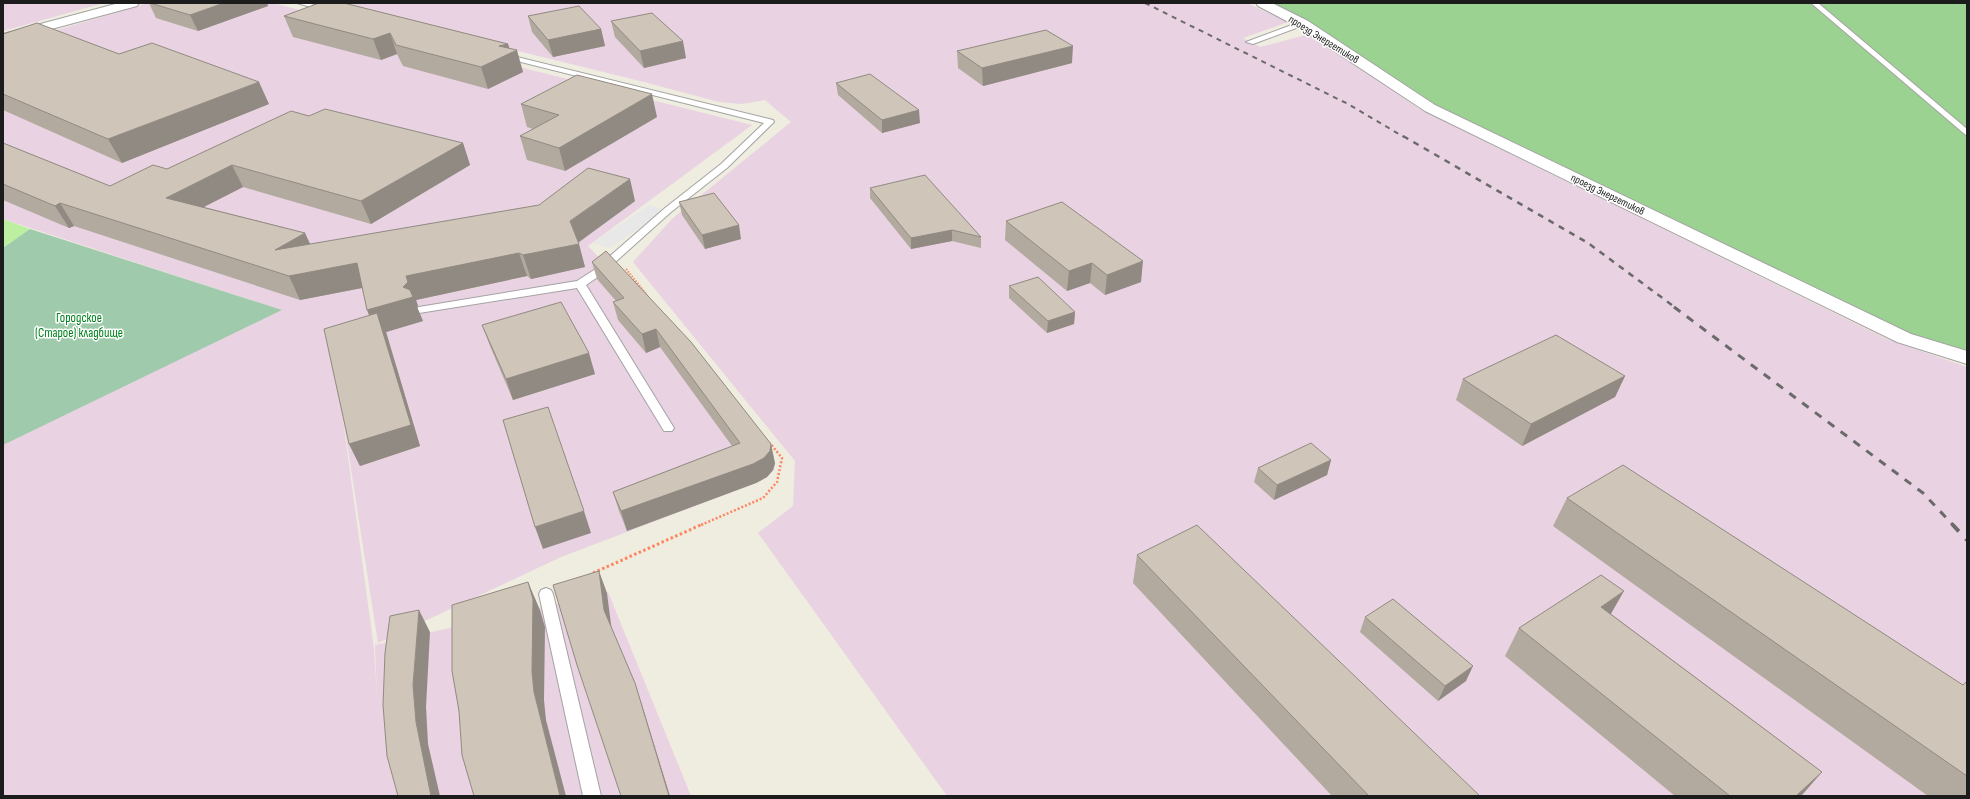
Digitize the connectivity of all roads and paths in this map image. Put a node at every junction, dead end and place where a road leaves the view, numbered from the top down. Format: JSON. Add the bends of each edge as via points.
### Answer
{"nodes":[{"id":1,"x":133,"y":3,"type":"edge"},
{"id":2,"x":300,"y":3,"type":"edge"},
{"id":3,"x":1262,"y":3,"type":"edge"},
{"id":4,"x":1814,"y":3,"type":"edge"},
{"id":5,"x":333,"y":11,"type":"edge"},
{"id":6,"x":1303,"y":24,"type":"junction"},
{"id":7,"x":3,"y":38,"type":"edge"},
{"id":8,"x":1250,"y":42,"type":"dead end"},
{"id":9,"x":498,"y":53,"type":"edge"},
{"id":10,"x":1967,"y":133,"type":"edge"},
{"id":11,"x":615,"y":256,"type":"junction"},
{"id":12,"x":580,"y":284,"type":"junction"},
{"id":13,"x":650,"y":299,"type":"edge"},
{"id":14,"x":419,"y":310,"type":"dead end"},
{"id":15,"x":1967,"y":358,"type":"edge"},
{"id":16,"x":668,"y":428,"type":"dead end"},
{"id":17,"x":767,"y":440,"type":"edge"},
{"id":18,"x":589,"y":575,"type":"edge"},
{"id":19,"x":546,"y":594,"type":"dead end"},
{"id":20,"x":592,"y":796,"type":"edge"}],
"edges":[{"from":1,"to":7,"type":"street"},
{"from":2,"to":5,"type":"lane"},
{"from":3,"to":6,"type":"street","name":"проезд Энергетиков"},
{"from":4,"to":10,"type":"lane"},
{"from":6,"to":8,"type":"lane"},
{"from":6,"to":15,"type":"street","name":"проезд Энергетиков","via":[[1430,108],[1904,338]]},
{"from":9,"to":11,"type":"lane","via":[[770,122],[724,166]]},
{"from":11,"to":12,"type":"lane"},
{"from":11,"to":13,"type":"path"},
{"from":12,"to":14,"type":"lane"},
{"from":12,"to":16,"type":"lane"},
{"from":17,"to":18,"type":"path","via":[[782,458],[777,482],[763,498]]},
{"from":19,"to":20,"type":"lane"}]}
